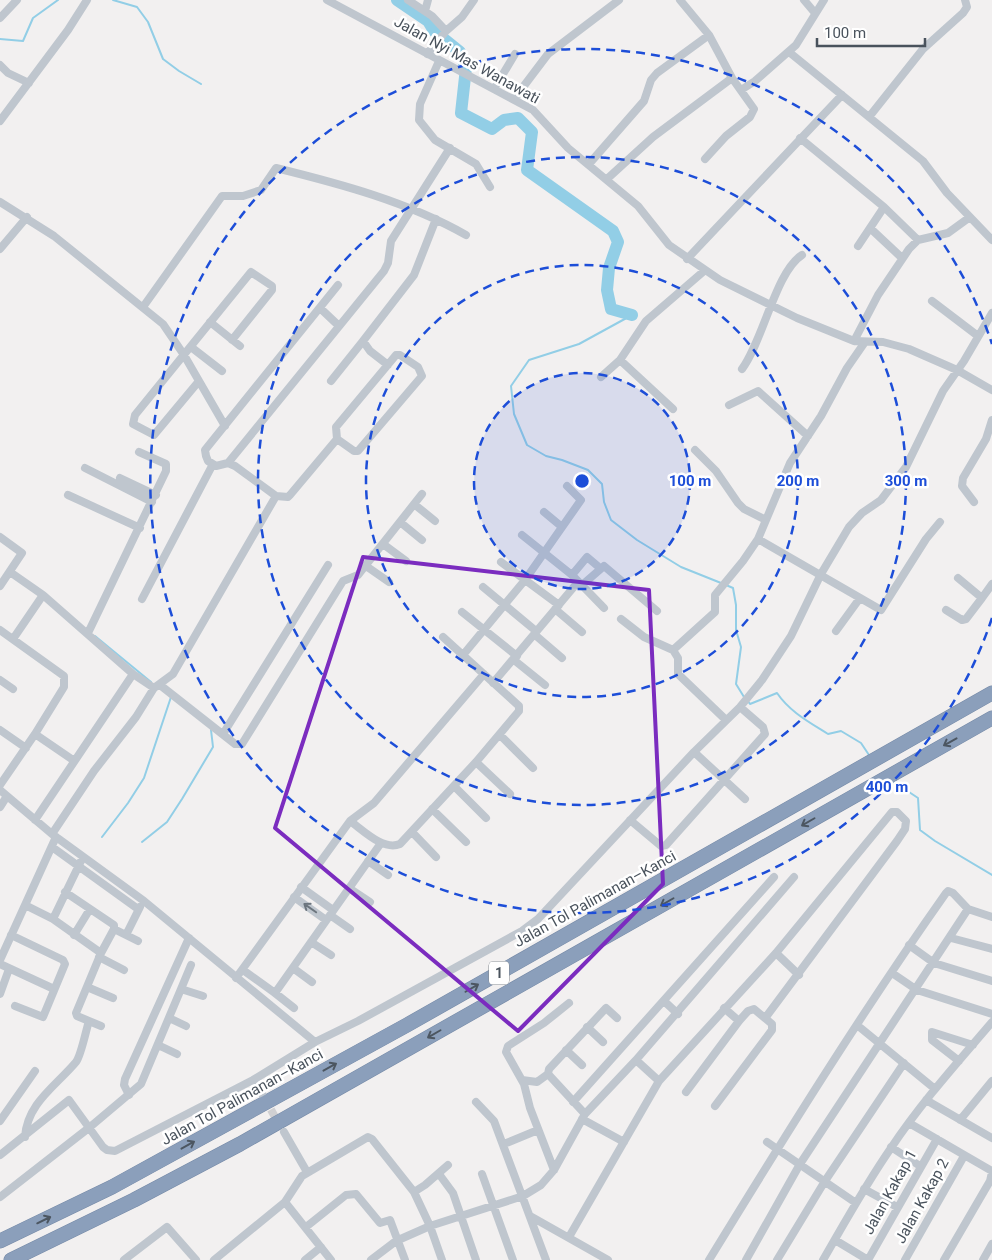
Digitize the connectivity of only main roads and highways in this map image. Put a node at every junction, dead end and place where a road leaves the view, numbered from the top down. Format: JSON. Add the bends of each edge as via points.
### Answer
{"nodes":[{"id":1,"x":992,"y":693,"type":"edge"},
{"id":2,"x":992,"y":718,"type":"edge"},
{"id":3,"x":0,"y":1242,"type":"edge"},
{"id":4,"x":11,"y":1260,"type":"edge"}],
"edges":[{"from":3,"to":1,"type":"highway","name":"Jalan Tol Palimanan–Kanci","number":"1","one_way":true,"via":[[112,1187],[407,1025]]},
{"from":2,"to":4,"type":"highway","number":"1","one_way":true,"via":[[240,1144]]}]}
